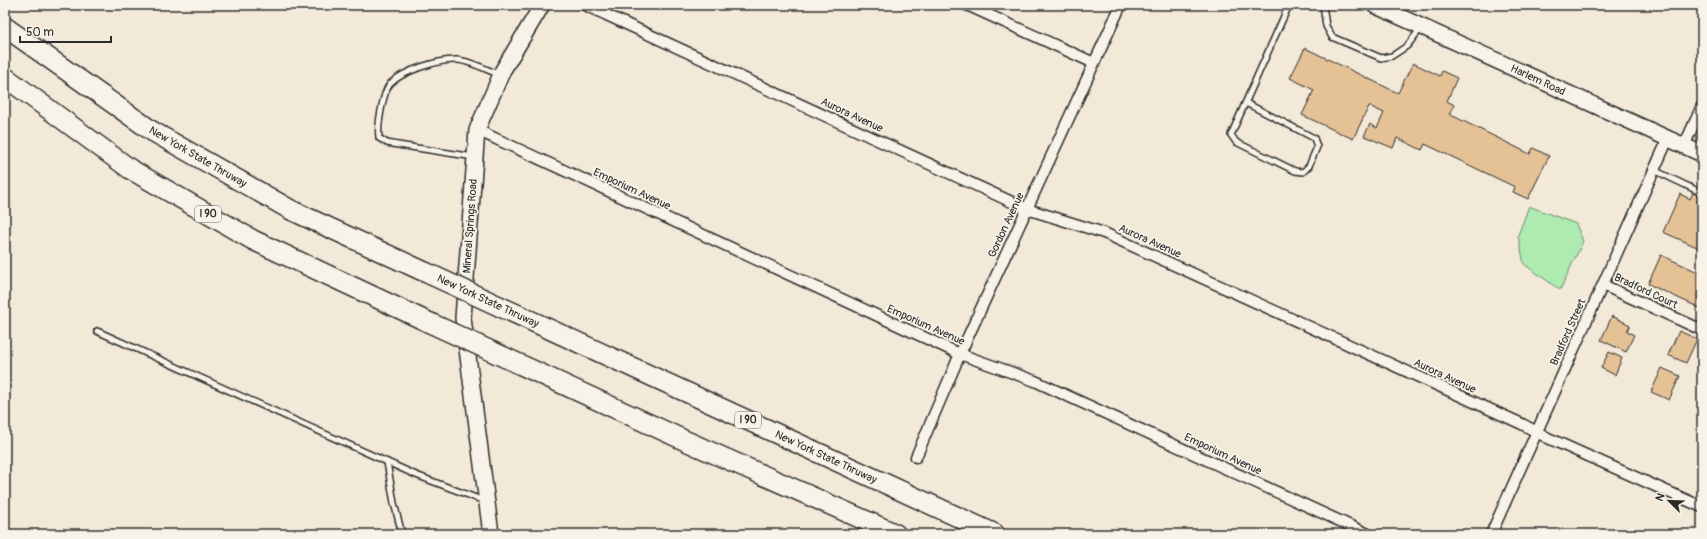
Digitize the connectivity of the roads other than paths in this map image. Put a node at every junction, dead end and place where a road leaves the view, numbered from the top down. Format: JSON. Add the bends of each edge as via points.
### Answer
{"nodes":[{"id":1,"x":542,"y":5,"type":"edge"},
{"id":2,"x":585,"y":5,"type":"edge"},
{"id":3,"x":967,"y":5,"type":"edge"},
{"id":4,"x":1121,"y":5,"type":"edge"},
{"id":5,"x":1289,"y":5,"type":"edge"},
{"id":6,"x":1323,"y":5,"type":"edge"},
{"id":7,"x":1374,"y":5,"type":"edge"},
{"id":8,"x":5,"y":27,"type":"edge"},
{"id":9,"x":1422,"y":27,"type":"junction"},
{"id":10,"x":1094,"y":63,"type":"junction"},
{"id":11,"x":501,"y":75,"type":"junction"},
{"id":12,"x":5,"y":77,"type":"edge"},
{"id":13,"x":1246,"y":103,"type":"junction"},
{"id":14,"x":1702,"y":106,"type":"edge"},
{"id":15,"x":477,"y":130,"type":"junction"},
{"id":16,"x":1668,"y":139,"type":"junction"},
{"id":17,"x":1684,"y":146,"type":"junction"},
{"id":18,"x":1702,"y":154,"type":"edge"},
{"id":19,"x":475,"y":157,"type":"junction"},
{"id":20,"x":1654,"y":170,"type":"junction"},
{"id":21,"x":1702,"y":193,"type":"edge"},
{"id":22,"x":1027,"y":209,"type":"junction"},
{"id":23,"x":1603,"y":285,"type":"junction"},
{"id":24,"x":1702,"y":330,"type":"edge"},
{"id":25,"x":97,"y":331,"type":"dead end"},
{"id":26,"x":960,"y":354,"type":"junction"},
{"id":27,"x":1536,"y":432,"type":"junction"},
{"id":28,"x":916,"y":457,"type":"dead end"},
{"id":29,"x":387,"y":462,"type":"junction"},
{"id":30,"x":487,"y":502,"type":"junction"},
{"id":31,"x":1702,"y":507,"type":"edge"},
{"id":32,"x":402,"y":534,"type":"edge"},
{"id":33,"x":491,"y":534,"type":"edge"},
{"id":34,"x":896,"y":534,"type":"edge"},
{"id":35,"x":994,"y":534,"type":"edge"},
{"id":36,"x":1368,"y":534,"type":"edge"},
{"id":37,"x":1490,"y":534,"type":"edge"}],
"edges":[{"from":1,"to":11,"type":"street","name":"Mineral Springs Road"},
{"from":2,"to":22,"type":"street","name":"Aurora Avenue"},
{"from":3,"to":10,"type":"street"},
{"from":4,"to":10,"type":"street","name":"Gordon Avenue"},
{"from":5,"to":13,"type":"lane"},
{"from":6,"to":9,"type":"lane","via":[[1326,26],[1332,36],[1381,58],[1392,56],[1407,46]]},
{"from":7,"to":9,"type":"street","name":"Harlem Road"},
{"from":8,"to":35,"type":"highway","name":"New York State Thruway","number":"I 90","bridge":true,"via":[[152,131],[291,210]]},
{"from":9,"to":16,"type":"street","name":"Harlem Road"},
{"from":10,"to":22,"type":"street","name":"Gordon Avenue"},
{"from":11,"to":15,"type":"street","name":"Mineral Springs Road"},
{"from":11,"to":19,"type":"lane","via":[[458,60],[436,62],[401,76],[391,82],[386,89],[378,130],[379,138],[387,143]]},
{"from":12,"to":34,"type":"highway","number":"I 90","bridge":true,"via":[[130,169],[253,240],[686,441]]},
{"from":13,"to":13,"type":"lane","via":[[1231,135],[1236,142],[1294,171],[1303,172],[1309,166],[1317,147],[1314,138]]},
{"from":14,"to":17,"type":"street"},
{"from":15,"to":19,"type":"street","name":"Mineral Springs Road"},
{"from":15,"to":26,"type":"street","name":"Emporium Avenue"},
{"from":16,"to":17,"type":"street","name":"Harlem Road"},
{"from":16,"to":20,"type":"street","name":"Bradford Street"},
{"from":17,"to":18,"type":"street","name":"Harlem Road"},
{"from":19,"to":30,"type":"street","name":"Mineral Springs Road","via":[[463,318]]},
{"from":20,"to":21,"type":"lane"},
{"from":20,"to":23,"type":"street","name":"Bradford Street"},
{"from":22,"to":26,"type":"street","name":"Gordon Avenue"},
{"from":22,"to":27,"type":"street","name":"Aurora Avenue","via":[[1104,233]]},
{"from":23,"to":24,"type":"street","name":"Bradford Court"},
{"from":23,"to":27,"type":"street","name":"Bradford Street"},
{"from":25,"to":29,"type":"lane"},
{"from":26,"to":28,"type":"street","name":"Gordon Avenue"},
{"from":26,"to":36,"type":"street","name":"Emporium Avenue","via":[[1035,382]]},
{"from":27,"to":31,"type":"street","name":"Aurora Avenue"},
{"from":27,"to":37,"type":"street","name":"Bradford Street"},
{"from":29,"to":30,"type":"lane"},
{"from":29,"to":32,"type":"lane"},
{"from":30,"to":33,"type":"street","name":"Mineral Springs Road"}]}
